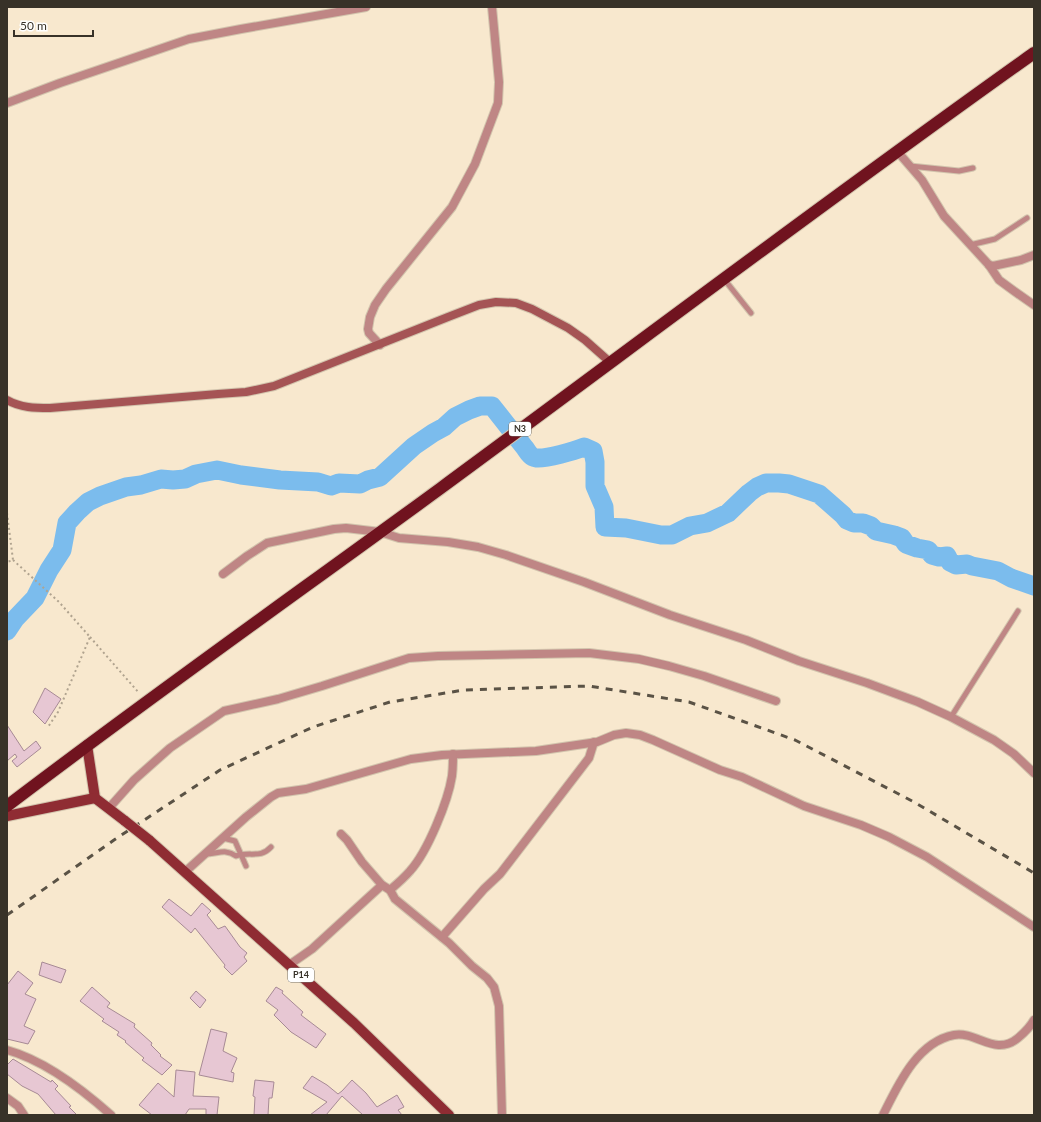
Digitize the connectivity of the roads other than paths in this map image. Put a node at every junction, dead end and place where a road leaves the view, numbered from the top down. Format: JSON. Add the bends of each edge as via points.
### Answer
{"nodes":[{"id":1,"x":366,"y":7,"type":"edge"},
{"id":2,"x":492,"y":7,"type":"edge"},
{"id":3,"x":1034,"y":53,"type":"edge"},
{"id":4,"x":7,"y":103,"type":"edge"},
{"id":5,"x":897,"y":151,"type":"junction"},
{"id":6,"x":910,"y":166,"type":"junction"},
{"id":7,"x":973,"y":168,"type":"dead end"},
{"id":8,"x":1027,"y":218,"type":"dead end"},
{"id":9,"x":970,"y":245,"type":"junction"},
{"id":10,"x":1034,"y":255,"type":"edge"},
{"id":11,"x":989,"y":265,"type":"junction"},
{"id":12,"x":723,"y":278,"type":"junction"},
{"id":13,"x":1034,"y":305,"type":"edge"},
{"id":14,"x":751,"y":313,"type":"dead end"},
{"id":15,"x":380,"y":345,"type":"junction"},
{"id":16,"x":611,"y":363,"type":"junction"},
{"id":17,"x":7,"y":400,"type":"edge"},
{"id":18,"x":380,"y":532,"type":"junction"},
{"id":19,"x":223,"y":574,"type":"dead end"},
{"id":20,"x":1018,"y":611,"type":"dead end"},
{"id":21,"x":776,"y":701,"type":"dead end"},
{"id":22,"x":951,"y":717,"type":"junction"},
{"id":23,"x":594,"y":742,"type":"junction"},
{"id":24,"x":87,"y":745,"type":"junction"},
{"id":25,"x":453,"y":754,"type":"junction"},
{"id":26,"x":1034,"y":773,"type":"edge"},
{"id":27,"x":95,"y":798,"type":"junction"},
{"id":28,"x":7,"y":806,"type":"edge"},
{"id":29,"x":109,"y":808,"type":"junction"},
{"id":30,"x":7,"y":816,"type":"edge"},
{"id":31,"x":341,"y":834,"type":"dead end"},
{"id":32,"x":223,"y":838,"type":"junction"},
{"id":33,"x":271,"y":847,"type":"dead end"},
{"id":34,"x":204,"y":854,"type":"junction"},
{"id":35,"x":241,"y":854,"type":"junction"},
{"id":36,"x":246,"y":866,"type":"dead end"},
{"id":37,"x":186,"y":871,"type":"junction"},
{"id":38,"x":382,"y":885,"type":"junction"},
{"id":39,"x":390,"y":890,"type":"junction"},
{"id":40,"x":1034,"y":927,"type":"edge"},
{"id":41,"x":442,"y":937,"type":"junction"},
{"id":42,"x":290,"y":965,"type":"junction"},
{"id":43,"x":1034,"y":1020,"type":"edge"},
{"id":44,"x":7,"y":1050,"type":"edge"},
{"id":45,"x":7,"y":1098,"type":"edge"},
{"id":46,"x":24,"y":1115,"type":"edge"},
{"id":47,"x":111,"y":1115,"type":"edge"},
{"id":48,"x":449,"y":1115,"type":"edge"},
{"id":49,"x":502,"y":1115,"type":"edge"},
{"id":50,"x":883,"y":1115,"type":"edge"}],
"edges":[{"from":1,"to":4,"type":"street","via":[[189,39]]},
{"from":2,"to":15,"type":"street","via":[[499,82],[498,103],[475,164],[452,207],[375,306],[368,329]]},
{"from":3,"to":5,"type":"highway","number":"N3"},
{"from":5,"to":6,"type":"street"},
{"from":5,"to":12,"type":"highway","number":"N3"},
{"from":6,"to":7,"type":"lane","via":[[959,171]]},
{"from":6,"to":9,"type":"street","via":[[922,180],[944,216]]},
{"from":8,"to":9,"type":"lane","via":[[995,239]]},
{"from":9,"to":11,"type":"street"},
{"from":10,"to":11,"type":"street","via":[[1021,260]]},
{"from":11,"to":13,"type":"street","via":[[999,280]]},
{"from":12,"to":14,"type":"lane"},
{"from":12,"to":16,"type":"highway","number":"N3"},
{"from":15,"to":16,"type":"main road","via":[[479,305],[496,302],[516,303],[532,308],[568,328]]},
{"from":15,"to":17,"type":"main road","via":[[274,386],[246,392],[50,408],[31,408]]},
{"from":16,"to":18,"type":"highway","number":"N3"},
{"from":18,"to":19,"type":"street","via":[[334,529],[273,541],[260,546]]},
{"from":18,"to":22,"type":"street","via":[[399,538],[478,547],[506,555],[867,683]]},
{"from":18,"to":24,"type":"highway","number":"N3"},
{"from":20,"to":22,"type":"lane"},
{"from":21,"to":29,"type":"street","via":[[669,666],[632,658],[588,653],[409,658],[307,690],[224,711],[170,748],[134,780]]},
{"from":22,"to":26,"type":"street","via":[[994,740]]},
{"from":23,"to":25,"type":"street","via":[[536,751]]},
{"from":23,"to":40,"type":"street","via":[[626,733],[640,735],[804,806],[861,825],[927,856]]},
{"from":23,"to":41,"type":"street","via":[[589,758],[500,874]]},
{"from":24,"to":27,"type":"main road"},
{"from":24,"to":28,"type":"highway","number":"N3"},
{"from":25,"to":32,"type":"street","via":[[411,759],[300,790],[278,793]]},
{"from":25,"to":39,"type":"street","via":[[452,775],[446,802],[431,837],[420,859]]},
{"from":27,"to":29,"type":"main road","number":"P14"},
{"from":27,"to":30,"type":"main road"},
{"from":29,"to":37,"type":"main road","number":"P14","bridge":true},
{"from":31,"to":38,"type":"street"},
{"from":32,"to":34,"type":"street"},
{"from":32,"to":35,"type":"lane","via":[[235,841]]},
{"from":33,"to":35,"type":"lane","via":[[267,852],[254,856],[248,853]]},
{"from":34,"to":35,"type":"lane"},
{"from":34,"to":37,"type":"street"},
{"from":35,"to":36,"type":"lane"},
{"from":37,"to":42,"type":"main road","number":"P14"},
{"from":38,"to":39,"type":"street"},
{"from":38,"to":42,"type":"street","via":[[312,949]]},
{"from":39,"to":41,"type":"street","via":[[395,899]]},
{"from":41,"to":49,"type":"street","via":[[488,978],[494,987],[499,1006]]},
{"from":42,"to":48,"type":"main road","number":"P14","via":[[379,1046]]},
{"from":43,"to":50,"type":"street","via":[[1021,1036],[1007,1045],[1000,1046],[963,1034],[954,1035],[928,1047],[912,1066]]},
{"from":44,"to":47,"type":"street","via":[[40,1063]]},
{"from":45,"to":46,"type":"street","via":[[18,1106]]}]}
